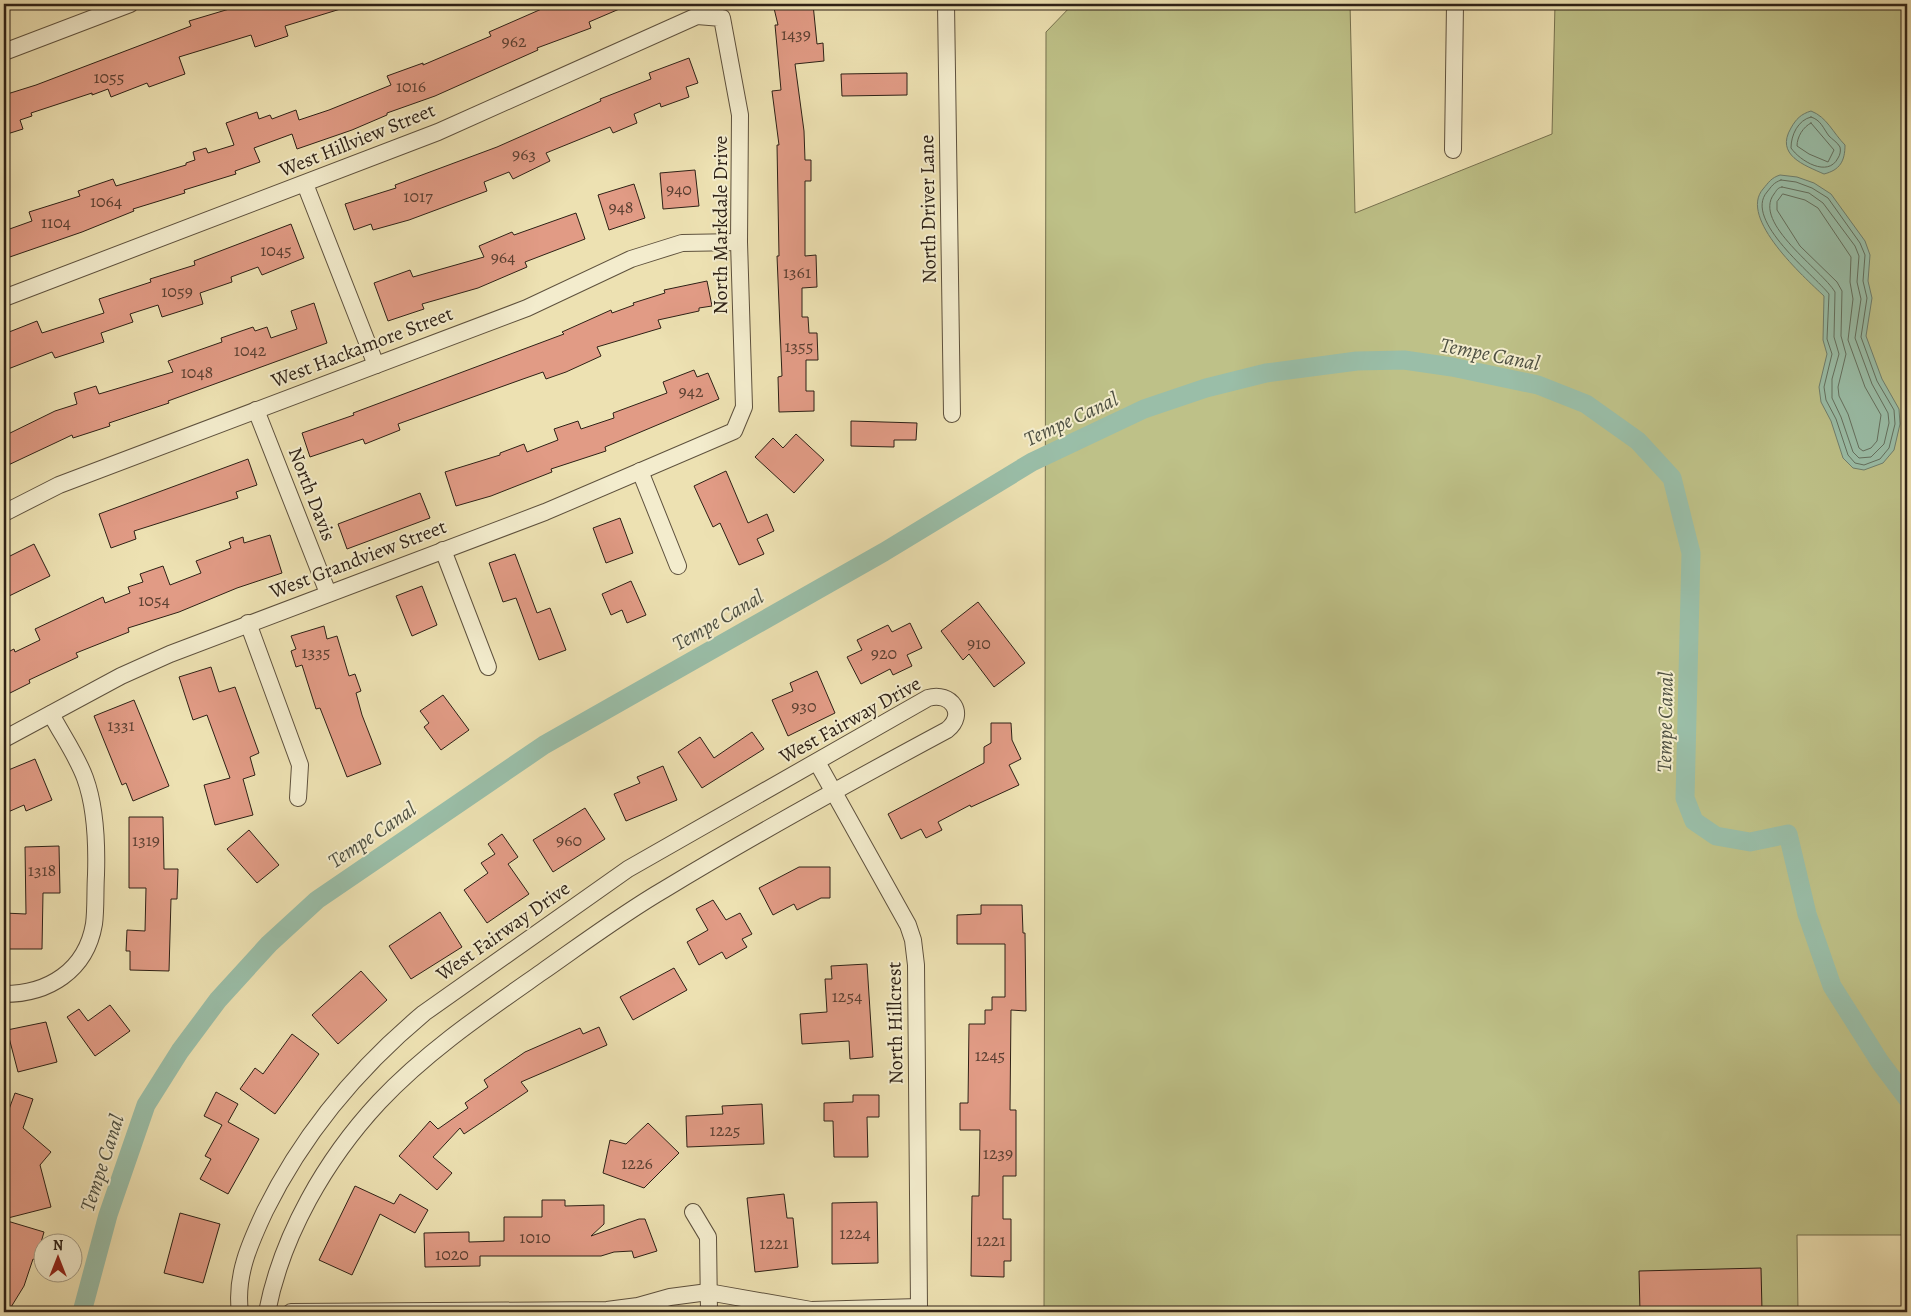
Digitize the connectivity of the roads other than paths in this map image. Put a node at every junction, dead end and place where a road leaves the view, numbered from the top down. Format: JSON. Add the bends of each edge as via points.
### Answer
{"nodes":[{"id":1,"x":130,"y":4,"type":"edge"},
{"id":2,"x":946,"y":4,"type":"edge"},
{"id":3,"x":1455,"y":4,"type":"edge"},
{"id":4,"x":722,"y":18,"type":"joint"},
{"id":5,"x":4,"y":52,"type":"edge"},
{"id":6,"x":1453,"y":150,"type":"dead end"},
{"id":7,"x":305,"y":184,"type":"junction"},
{"id":8,"x":739,"y":242,"type":"junction"},
{"id":9,"x":4,"y":298,"type":"edge"},
{"id":10,"x":376,"y":365,"type":"junction"},
{"id":11,"x":256,"y":410,"type":"junction"},
{"id":12,"x":952,"y":414,"type":"dead end"},
{"id":13,"x":734,"y":431,"type":"joint"},
{"id":14,"x":640,"y":471,"type":"junction"},
{"id":15,"x":4,"y":513,"type":"edge"},
{"id":16,"x":442,"y":550,"type":"junction"},
{"id":17,"x":678,"y":566,"type":"dead end"},
{"id":18,"x":328,"y":593,"type":"junction"},
{"id":19,"x":248,"y":623,"type":"junction"},
{"id":20,"x":488,"y":667,"type":"dead end"},
{"id":21,"x":51,"y":714,"type":"junction"},
{"id":22,"x":4,"y":739,"type":"edge"},
{"id":23,"x":817,"y":762,"type":"junction"},
{"id":24,"x":833,"y":791,"type":"junction"},
{"id":25,"x":298,"y":798,"type":"dead end"},
{"id":26,"x":4,"y":994,"type":"edge"},
{"id":27,"x":693,"y":1212,"type":"dead end"},
{"id":28,"x":708,"y":1292,"type":"junction"},
{"id":29,"x":240,"y":1312,"type":"edge"},
{"id":30,"x":267,"y":1312,"type":"edge"},
{"id":31,"x":291,"y":1312,"type":"edge"},
{"id":32,"x":708,"y":1312,"type":"edge"}],
"edges":[{"from":1,"to":5,"type":"street"},
{"from":2,"to":12,"type":"street","name":"North Driver Lane"},
{"from":3,"to":6,"type":"street"},
{"from":4,"to":7,"type":"street","name":"West Hillview Street","via":[[697,16],[438,132]]},
{"from":4,"to":8,"type":"street","name":"North Markdale Drive","via":[[740,115]]},
{"from":7,"to":9,"type":"street","name":"West Hillview Street"},
{"from":7,"to":10,"type":"street"},
{"from":8,"to":10,"type":"street","name":"West Hackamore Street","via":[[682,243],[631,259],[527,308]]},
{"from":8,"to":13,"type":"street","name":"North Markdale Drive","via":[[744,407]]},
{"from":10,"to":11,"type":"street","name":"West Hackamore Street"},
{"from":11,"to":15,"type":"street","name":"West Hackamore Street","via":[[59,485]]},
{"from":11,"to":18,"type":"street","name":"North Davis"},
{"from":13,"to":14,"type":"street","name":"West Grandview Street"},
{"from":14,"to":16,"type":"street","name":"West Grandview Street","via":[[544,512]]},
{"from":14,"to":17,"type":"street"},
{"from":16,"to":18,"type":"street","name":"West Grandview Street"},
{"from":16,"to":20,"type":"street"},
{"from":18,"to":19,"type":"street","name":"West Grandview Street"},
{"from":19,"to":21,"type":"street","name":"West Grandview Street","via":[[121,676]]},
{"from":19,"to":25,"type":"street","via":[[300,765]]},
{"from":21,"to":22,"type":"street","name":"West Grandview Street"},
{"from":21,"to":26,"type":"street","via":[[85,777],[94,813],[94,925],[85,950],[73,969],[50,986]]},
{"from":23,"to":24,"type":"street","name":"North Hillcrest"},
{"from":23,"to":24,"type":"street","name":"West Fairway Drive","via":[[928,698],[944,697],[954,706],[954,725],[947,730]]},
{"from":23,"to":29,"type":"street","name":"West Fairway Drive","via":[[628,869],[424,1013],[377,1054],[312,1129],[275,1192],[254,1234],[241,1275]]},
{"from":24,"to":28,"type":"street","name":"North Hillcrest","via":[[908,925],[913,940],[916,965],[919,1307],[811,1310]]},
{"from":24,"to":30,"type":"street","name":"West Fairway Drive","via":[[618,919],[459,1031],[407,1074],[357,1128],[313,1193],[286,1250]]},
{"from":27,"to":28,"type":"street","via":[[708,1237]]},
{"from":28,"to":31,"type":"street","via":[[607,1310]]},
{"from":28,"to":32,"type":"street"}]}
